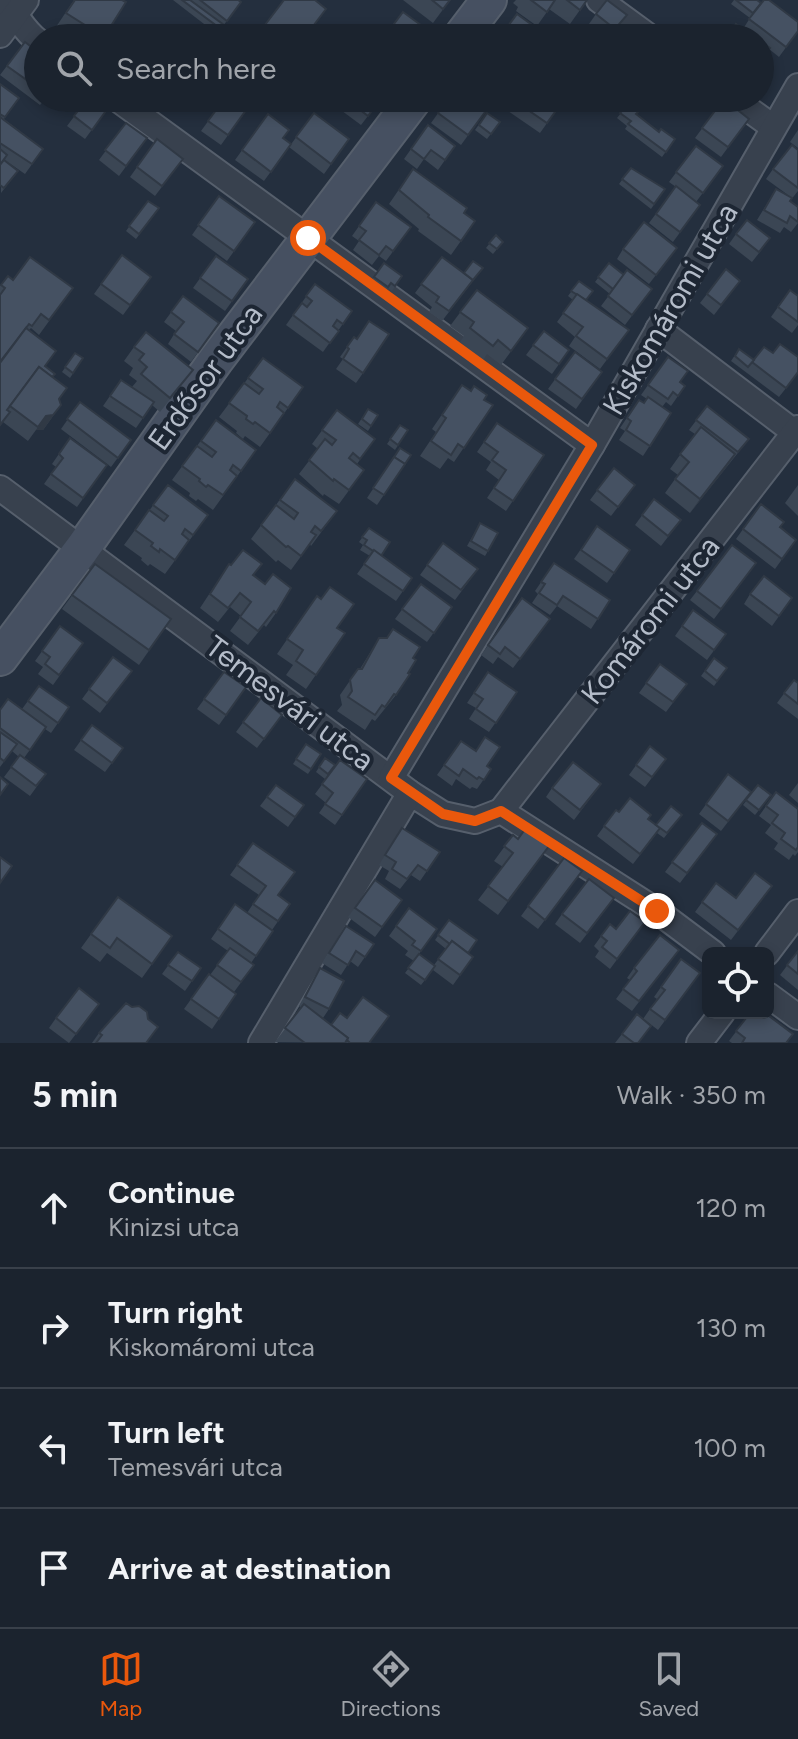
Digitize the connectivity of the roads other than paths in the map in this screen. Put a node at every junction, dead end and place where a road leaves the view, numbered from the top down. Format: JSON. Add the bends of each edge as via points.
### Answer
{"nodes":[{"id":1,"x":489,"y":0,"type":"edge"},
{"id":2,"x":599,"y":0,"type":"edge"},
{"id":3,"x":14,"y":5,"type":"edge"},
{"id":4,"x":471,"y":24,"type":"edge"},
{"id":5,"x":632,"y":24,"type":"edge"},
{"id":6,"x":24,"y":26,"type":"edge"},
{"id":7,"x":0,"y":35,"type":"edge"},
{"id":8,"x":798,"y":86,"type":"edge"},
{"id":9,"x":135,"y":112,"type":"edge"},
{"id":10,"x":404,"y":112,"type":"edge"},
{"id":11,"x":752,"y":112,"type":"edge"},
{"id":12,"x":773,"y":127,"type":"junction"},
{"id":13,"x":308,"y":238,"type":"junction"},
{"id":14,"x":658,"y":329,"type":"junction"},
{"id":15,"x":797,"y":432,"type":"edge"},
{"id":16,"x":592,"y":445,"type":"junction"},
{"id":17,"x":0,"y":488,"type":"edge"},
{"id":18,"x":82,"y":549,"type":"junction"},
{"id":19,"x":0,"y":658,"type":"edge"},
{"id":20,"x":401,"y":785,"type":"junction"},
{"id":21,"x":501,"y":811,"type":"junction"},
{"id":22,"x":798,"y":912,"type":"edge"},
{"id":23,"x":705,"y":947,"type":"edge"},
{"id":24,"x":772,"y":947,"type":"edge"},
{"id":25,"x":774,"y":999,"type":"edge"},
{"id":26,"x":798,"y":1017,"type":"edge"},
{"id":27,"x":717,"y":1019,"type":"edge"},
{"id":28,"x":261,"y":1043,"type":"edge"},
{"id":29,"x":699,"y":1043,"type":"edge"}],
"edges":[{"from":1,"to":4,"type":"street"},
{"from":2,"to":5,"type":"street"},
{"from":3,"to":6,"type":"street"},
{"from":3,"to":7,"type":"street"},
{"from":8,"to":12,"type":"street","name":"Kiskomáromi utca"},
{"from":9,"to":13,"type":"street"},
{"from":10,"to":13,"type":"street","name":"Erdősor utca"},
{"from":11,"to":12,"type":"street"},
{"from":12,"to":14,"type":"street","name":"Kiskomáromi utca"},
{"from":13,"to":16,"type":"street"},
{"from":13,"to":18,"type":"street","name":"Erdősor utca"},
{"from":14,"to":15,"type":"street"},
{"from":14,"to":16,"type":"street","name":"Kiskomáromi utca"},
{"from":15,"to":21,"type":"street","name":"Komáromi utca"},
{"from":16,"to":20,"type":"street","name":"Kiskomáromi utca"},
{"from":17,"to":18,"type":"street","name":"Temesvári utca"},
{"from":18,"to":19,"type":"street","name":"Erdősor utca"},
{"from":18,"to":20,"type":"street","name":"Temesvári utca"},
{"from":20,"to":21,"type":"street","name":"Temesvári utca","via":[[443,814],[475,821]]},
{"from":20,"to":28,"type":"street","name":"Kiskomáromi utca"},
{"from":21,"to":23,"type":"street"},
{"from":22,"to":24,"type":"street"},
{"from":25,"to":26,"type":"street"},
{"from":27,"to":29,"type":"street"}]}
